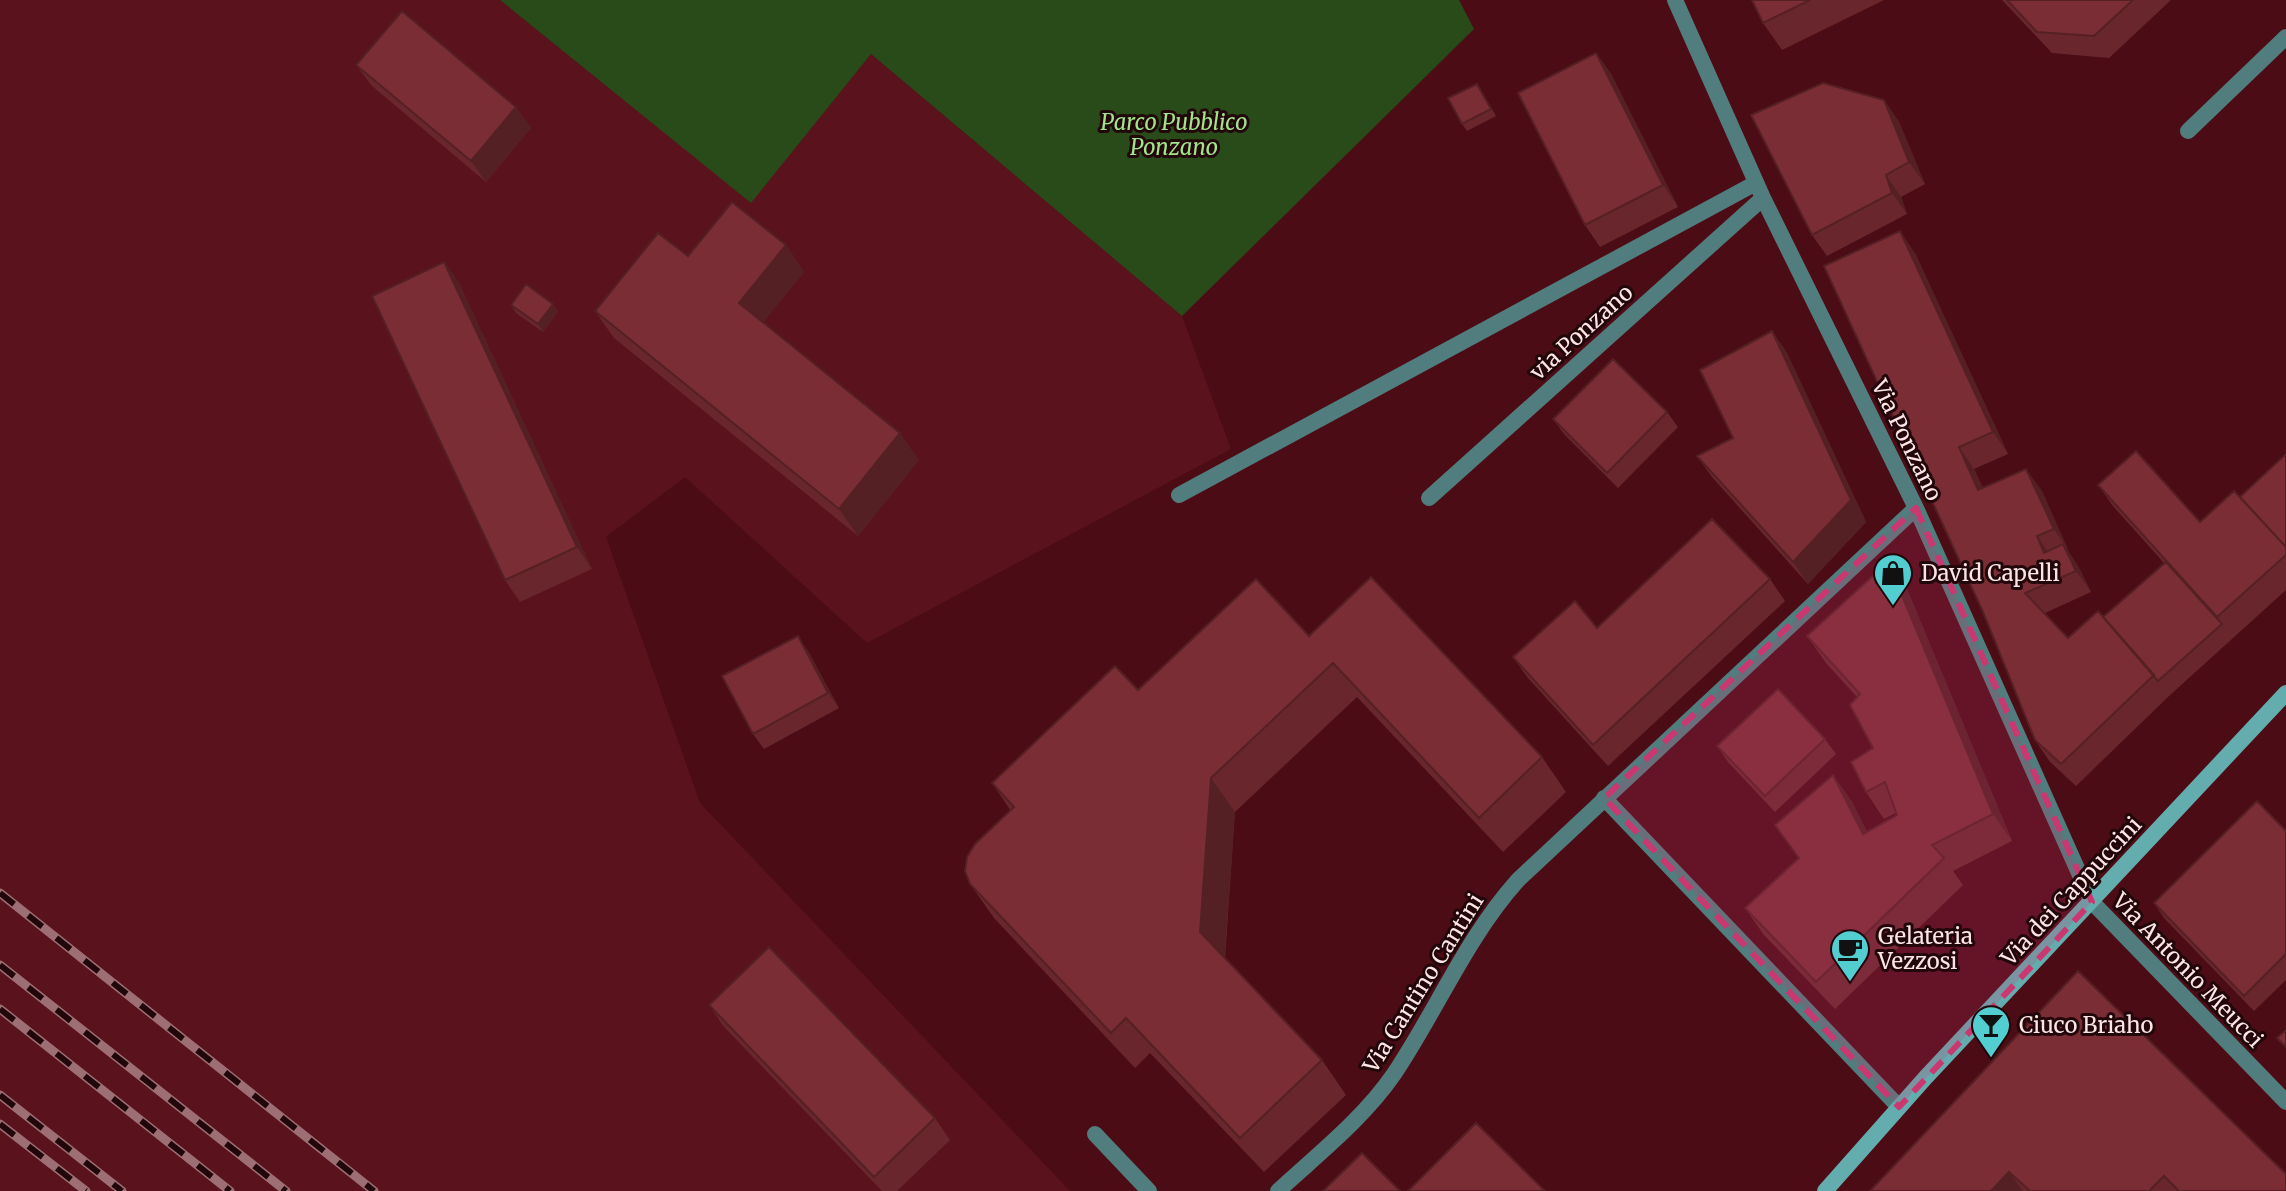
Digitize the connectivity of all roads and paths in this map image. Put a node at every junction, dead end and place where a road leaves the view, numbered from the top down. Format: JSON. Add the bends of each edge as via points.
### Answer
{"nodes":[{"id":1,"x":1675,"y":0,"type":"edge"},
{"id":2,"x":2286,"y":37,"type":"edge"},
{"id":3,"x":2188,"y":131,"type":"dead end"},
{"id":4,"x":1760,"y":191,"type":"junction"},
{"id":5,"x":1179,"y":495,"type":"dead end"},
{"id":6,"x":1429,"y":498,"type":"dead end"},
{"id":7,"x":1916,"y":508,"type":"junction"},
{"id":8,"x":2286,"y":693,"type":"edge"},
{"id":9,"x":1604,"y":798,"type":"junction"},
{"id":10,"x":2092,"y":902,"type":"junction"},
{"id":11,"x":2286,"y":1102,"type":"edge"},
{"id":12,"x":1899,"y":1107,"type":"junction"},
{"id":13,"x":1095,"y":1134,"type":"dead end"},
{"id":14,"x":1149,"y":1191,"type":"edge"},
{"id":15,"x":1278,"y":1191,"type":"edge"},
{"id":16,"x":1825,"y":1191,"type":"edge"}],
"edges":[{"from":1,"to":4,"type":"street","name":"Via Ponzano"},
{"from":2,"to":3,"type":"street"},
{"from":4,"to":5,"type":"street"},
{"from":4,"to":6,"type":"street","name":"via Ponzano"},
{"from":4,"to":7,"type":"street","name":"Via Ponzano"},
{"from":7,"to":9,"type":"street","name":"Via Cantino Cantini"},
{"from":7,"to":10,"type":"street","name":"Via Ponzano"},
{"from":8,"to":10,"type":"main road","name":"Via dei Cappuccini"},
{"from":9,"to":12,"type":"street"},
{"from":9,"to":15,"type":"street","name":"Via Cantino Cantini","via":[[1500,899],[1374,1100]]},
{"from":10,"to":11,"type":"street","name":"Via Antonio Meucci"},
{"from":10,"to":12,"type":"main road","name":"Via dei Cappuccini"},
{"from":12,"to":16,"type":"main road","name":"Via dei Cappuccini"},
{"from":13,"to":14,"type":"street"}]}
